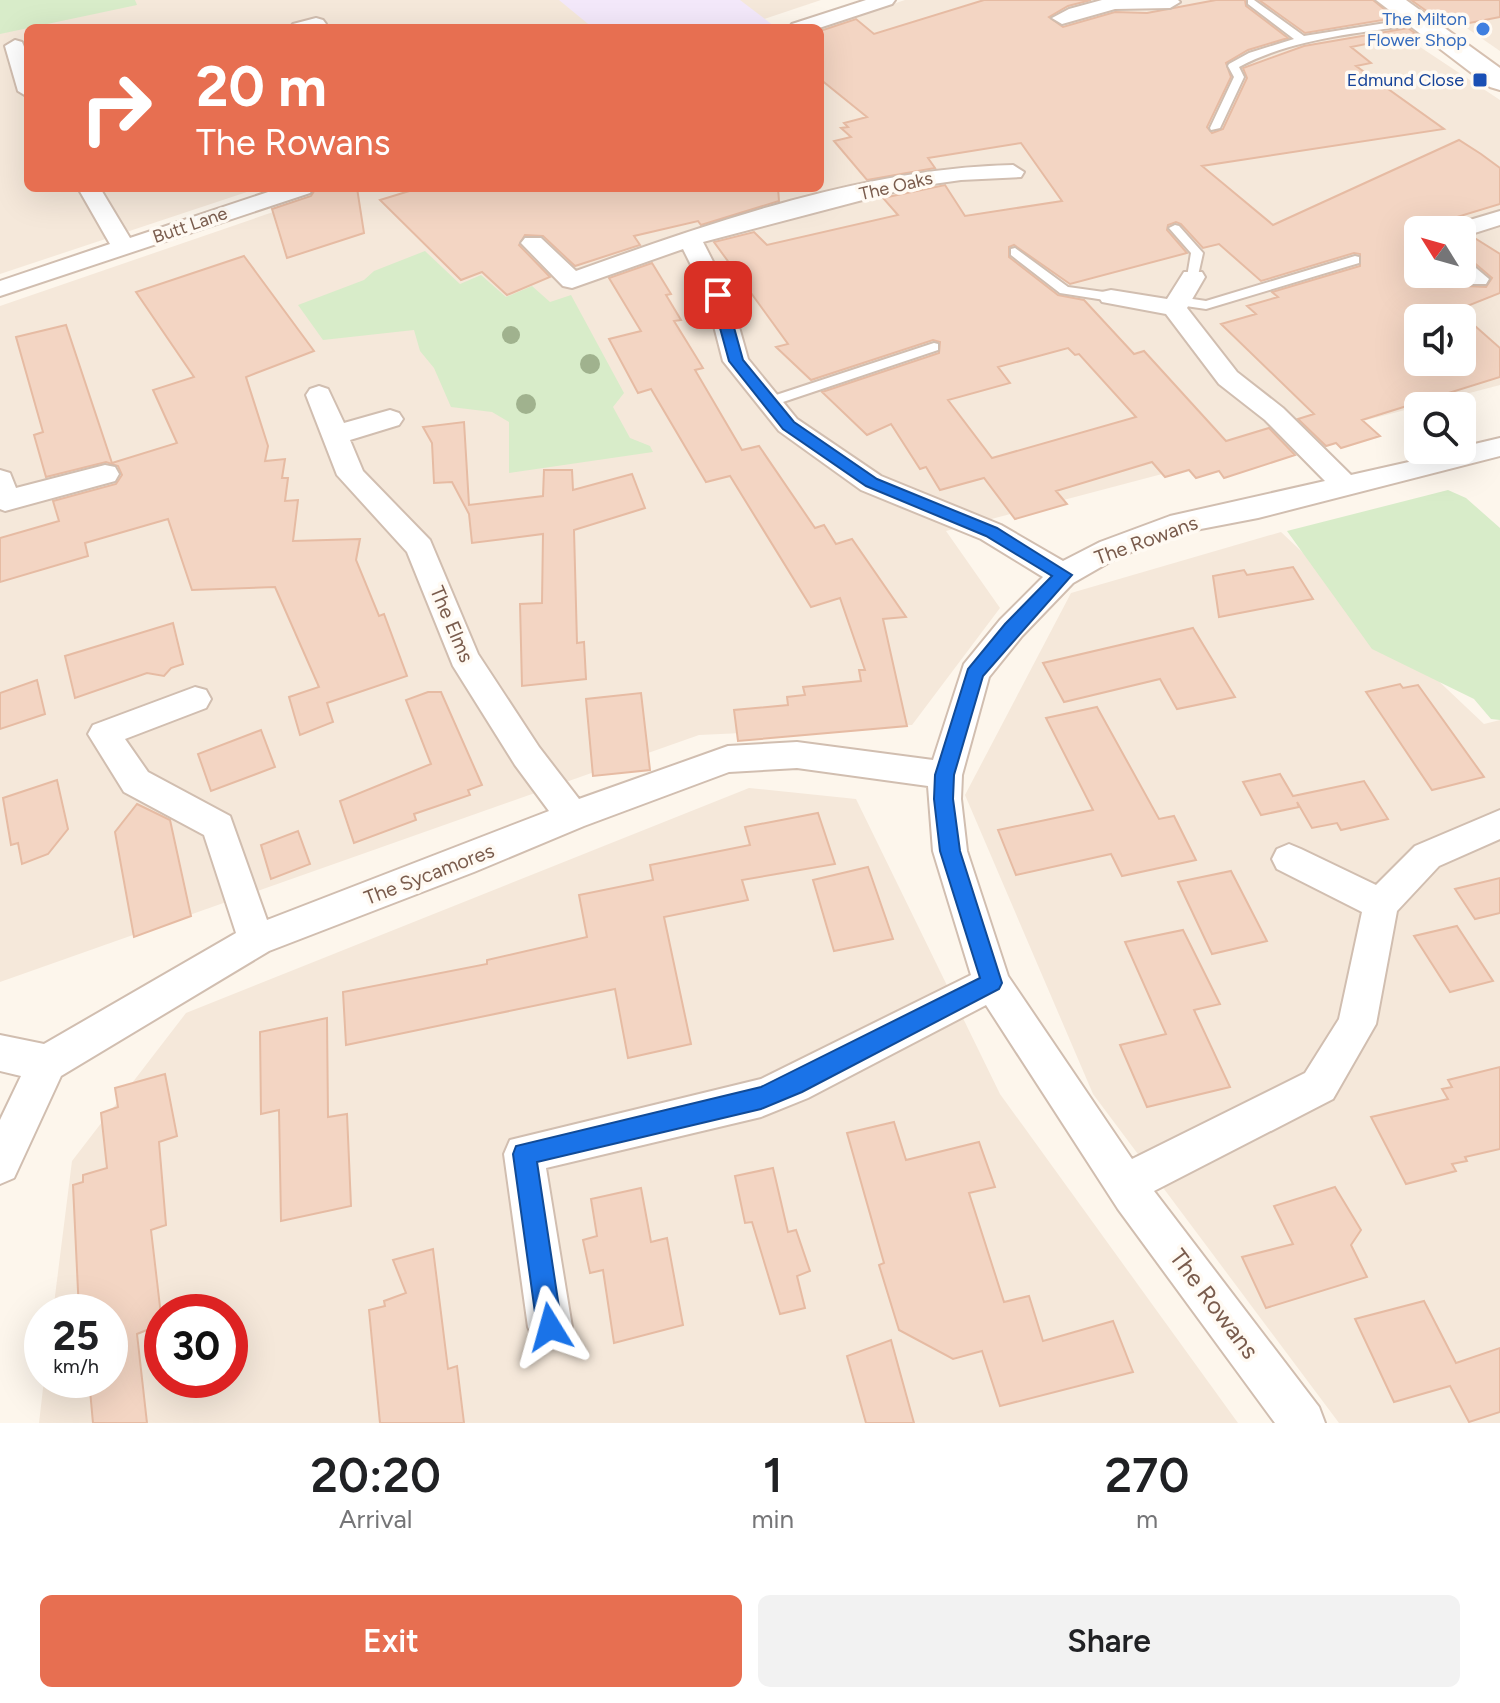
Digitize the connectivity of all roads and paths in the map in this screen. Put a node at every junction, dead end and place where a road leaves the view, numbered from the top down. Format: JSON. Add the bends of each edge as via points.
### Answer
{"nodes":[{"id":1,"x":885,"y":0,"type":"edge"},
{"id":2,"x":1389,"y":0,"type":"edge"},
{"id":3,"x":1113,"y":1,"type":"edge"},
{"id":4,"x":1170,"y":2,"type":"edge"},
{"id":5,"x":1251,"y":2,"type":"edge"},
{"id":6,"x":1062,"y":18,"type":"dead end"},
{"id":7,"x":1417,"y":21,"type":"junction"},
{"id":8,"x":811,"y":24,"type":"edge"},
{"id":9,"x":1304,"y":41,"type":"junction"},
{"id":10,"x":15,"y":46,"type":"dead end"},
{"id":11,"x":1500,"y":81,"type":"edge"},
{"id":12,"x":23,"y":93,"type":"edge"},
{"id":13,"x":1215,"y":128,"type":"dead end"},
{"id":14,"x":1015,"y":174,"type":"dead end"},
{"id":15,"x":91,"y":192,"type":"edge"},
{"id":16,"x":290,"y":192,"type":"edge"},
{"id":17,"x":1500,"y":218,"type":"edge"},
{"id":18,"x":1476,"y":225,"type":"edge"},
{"id":19,"x":1175,"y":228,"type":"dead end"},
{"id":20,"x":689,"y":239,"type":"junction"},
{"id":21,"x":533,"y":243,"type":"dead end"},
{"id":22,"x":124,"y":248,"type":"junction"},
{"id":23,"x":1015,"y":252,"type":"dead end"},
{"id":24,"x":1355,"y":260,"type":"dead end"},
{"id":25,"x":1193,"y":277,"type":"joint"},
{"id":26,"x":0,"y":289,"type":"edge"},
{"id":27,"x":1111,"y":297,"type":"joint"},
{"id":28,"x":1176,"y":305,"type":"junction"},
{"id":29,"x":934,"y":347,"type":"dead end"},
{"id":30,"x":319,"y":395,"type":"dead end"},
{"id":31,"x":769,"y":402,"type":"junction"},
{"id":32,"x":390,"y":419,"type":"dead end"},
{"id":33,"x":335,"y":435,"type":"junction"},
{"id":34,"x":1499,"y":448,"type":"edge"},
{"id":35,"x":105,"y":474,"type":"dead end"},
{"id":36,"x":0,"y":480,"type":"edge"},
{"id":37,"x":1345,"y":485,"type":"junction"},
{"id":38,"x":1063,"y":575,"type":"junction"},
{"id":39,"x":195,"y":699,"type":"dead end"},
{"id":40,"x":945,"y":775,"type":"junction"},
{"id":41,"x":572,"y":816,"type":"junction"},
{"id":42,"x":1500,"y":824,"type":"edge"},
{"id":43,"x":1289,"y":859,"type":"dead end"},
{"id":44,"x":1381,"y":904,"type":"junction"},
{"id":45,"x":256,"y":940,"type":"junction"},
{"id":46,"x":992,"y":983,"type":"junction"},
{"id":47,"x":0,"y":1053,"type":"edge"},
{"id":48,"x":47,"y":1063,"type":"junction"},
{"id":49,"x":0,"y":1164,"type":"edge"},
{"id":50,"x":1127,"y":1183,"type":"junction"},
{"id":51,"x":550,"y":1327,"type":"dead end"},
{"id":52,"x":1303,"y":1423,"type":"edge"}],
"edges":[{"from":1,"to":8,"type":"street"},
{"from":2,"to":7,"type":"street"},
{"from":3,"to":4,"type":"street"},
{"from":3,"to":6,"type":"street"},
{"from":5,"to":9,"type":"lane"},
{"from":7,"to":9,"type":"lane"},
{"from":7,"to":11,"type":"street"},
{"from":9,"to":13,"type":"lane","via":[[1233,66],[1239,77]]},
{"from":10,"to":12,"type":"street"},
{"from":14,"to":20,"type":"street","name":"The Oaks","via":[[961,173],[912,180]]},
{"from":15,"to":22,"type":"street"},
{"from":16,"to":22,"type":"street","name":"Butt Lane"},
{"from":17,"to":18,"type":"street"},
{"from":19,"to":25,"type":"lane","via":[[1197,253]]},
{"from":20,"to":21,"type":"street","name":"The Oaks","via":[[572,281]]},
{"from":20,"to":31,"type":"street","via":[[718,295],[736,361]]},
{"from":22,"to":26,"type":"street","name":"Butt Lane"},
{"from":23,"to":27,"type":"lane","via":[[1064,290]]},
{"from":24,"to":28,"type":"lane","via":[[1206,305]]},
{"from":25,"to":28,"type":"street"},
{"from":27,"to":28,"type":"street"},
{"from":28,"to":37,"type":"street","via":[[1199,345],[1228,378],[1274,414]]},
{"from":29,"to":31,"type":"lane"},
{"from":30,"to":33,"type":"street","name":"The Elms"},
{"from":31,"to":38,"type":"street","via":[[788,425],[871,483],[991,532]]},
{"from":32,"to":33,"type":"street"},
{"from":33,"to":41,"type":"street","name":"The Elms","via":[[351,475],[420,547],[464,658]]},
{"from":34,"to":37,"type":"street","name":"The Rowans"},
{"from":35,"to":36,"type":"street","via":[[5,501]]},
{"from":37,"to":38,"type":"street","name":"The Rowans","via":[[1180,523],[1110,549]]},
{"from":38,"to":40,"type":"street","name":"The Rowans","via":[[975,673]]},
{"from":39,"to":45,"type":"street","via":[[104,734],[136,782],[218,826]]},
{"from":40,"to":41,"type":"street","name":"The Sycamores","via":[[797,755],[728,759]]},
{"from":40,"to":46,"type":"street","name":"The Rowans","via":[[950,851]]},
{"from":41,"to":45,"type":"street","name":"The Sycamores"},
{"from":42,"to":44,"type":"street","via":[[1427,856]]},
{"from":43,"to":44,"type":"street"},
{"from":44,"to":50,"type":"street","via":[[1357,1024],[1319,1086]]},
{"from":45,"to":48,"type":"street","name":"The Sycamores"},
{"from":46,"to":50,"type":"street","name":"The Rowans"},
{"from":46,"to":51,"type":"street","via":[[761,1098],[524,1154]]},
{"from":47,"to":48,"type":"street"},
{"from":48,"to":49,"type":"street"},
{"from":50,"to":52,"type":"street","name":"The Rowans"}]}
